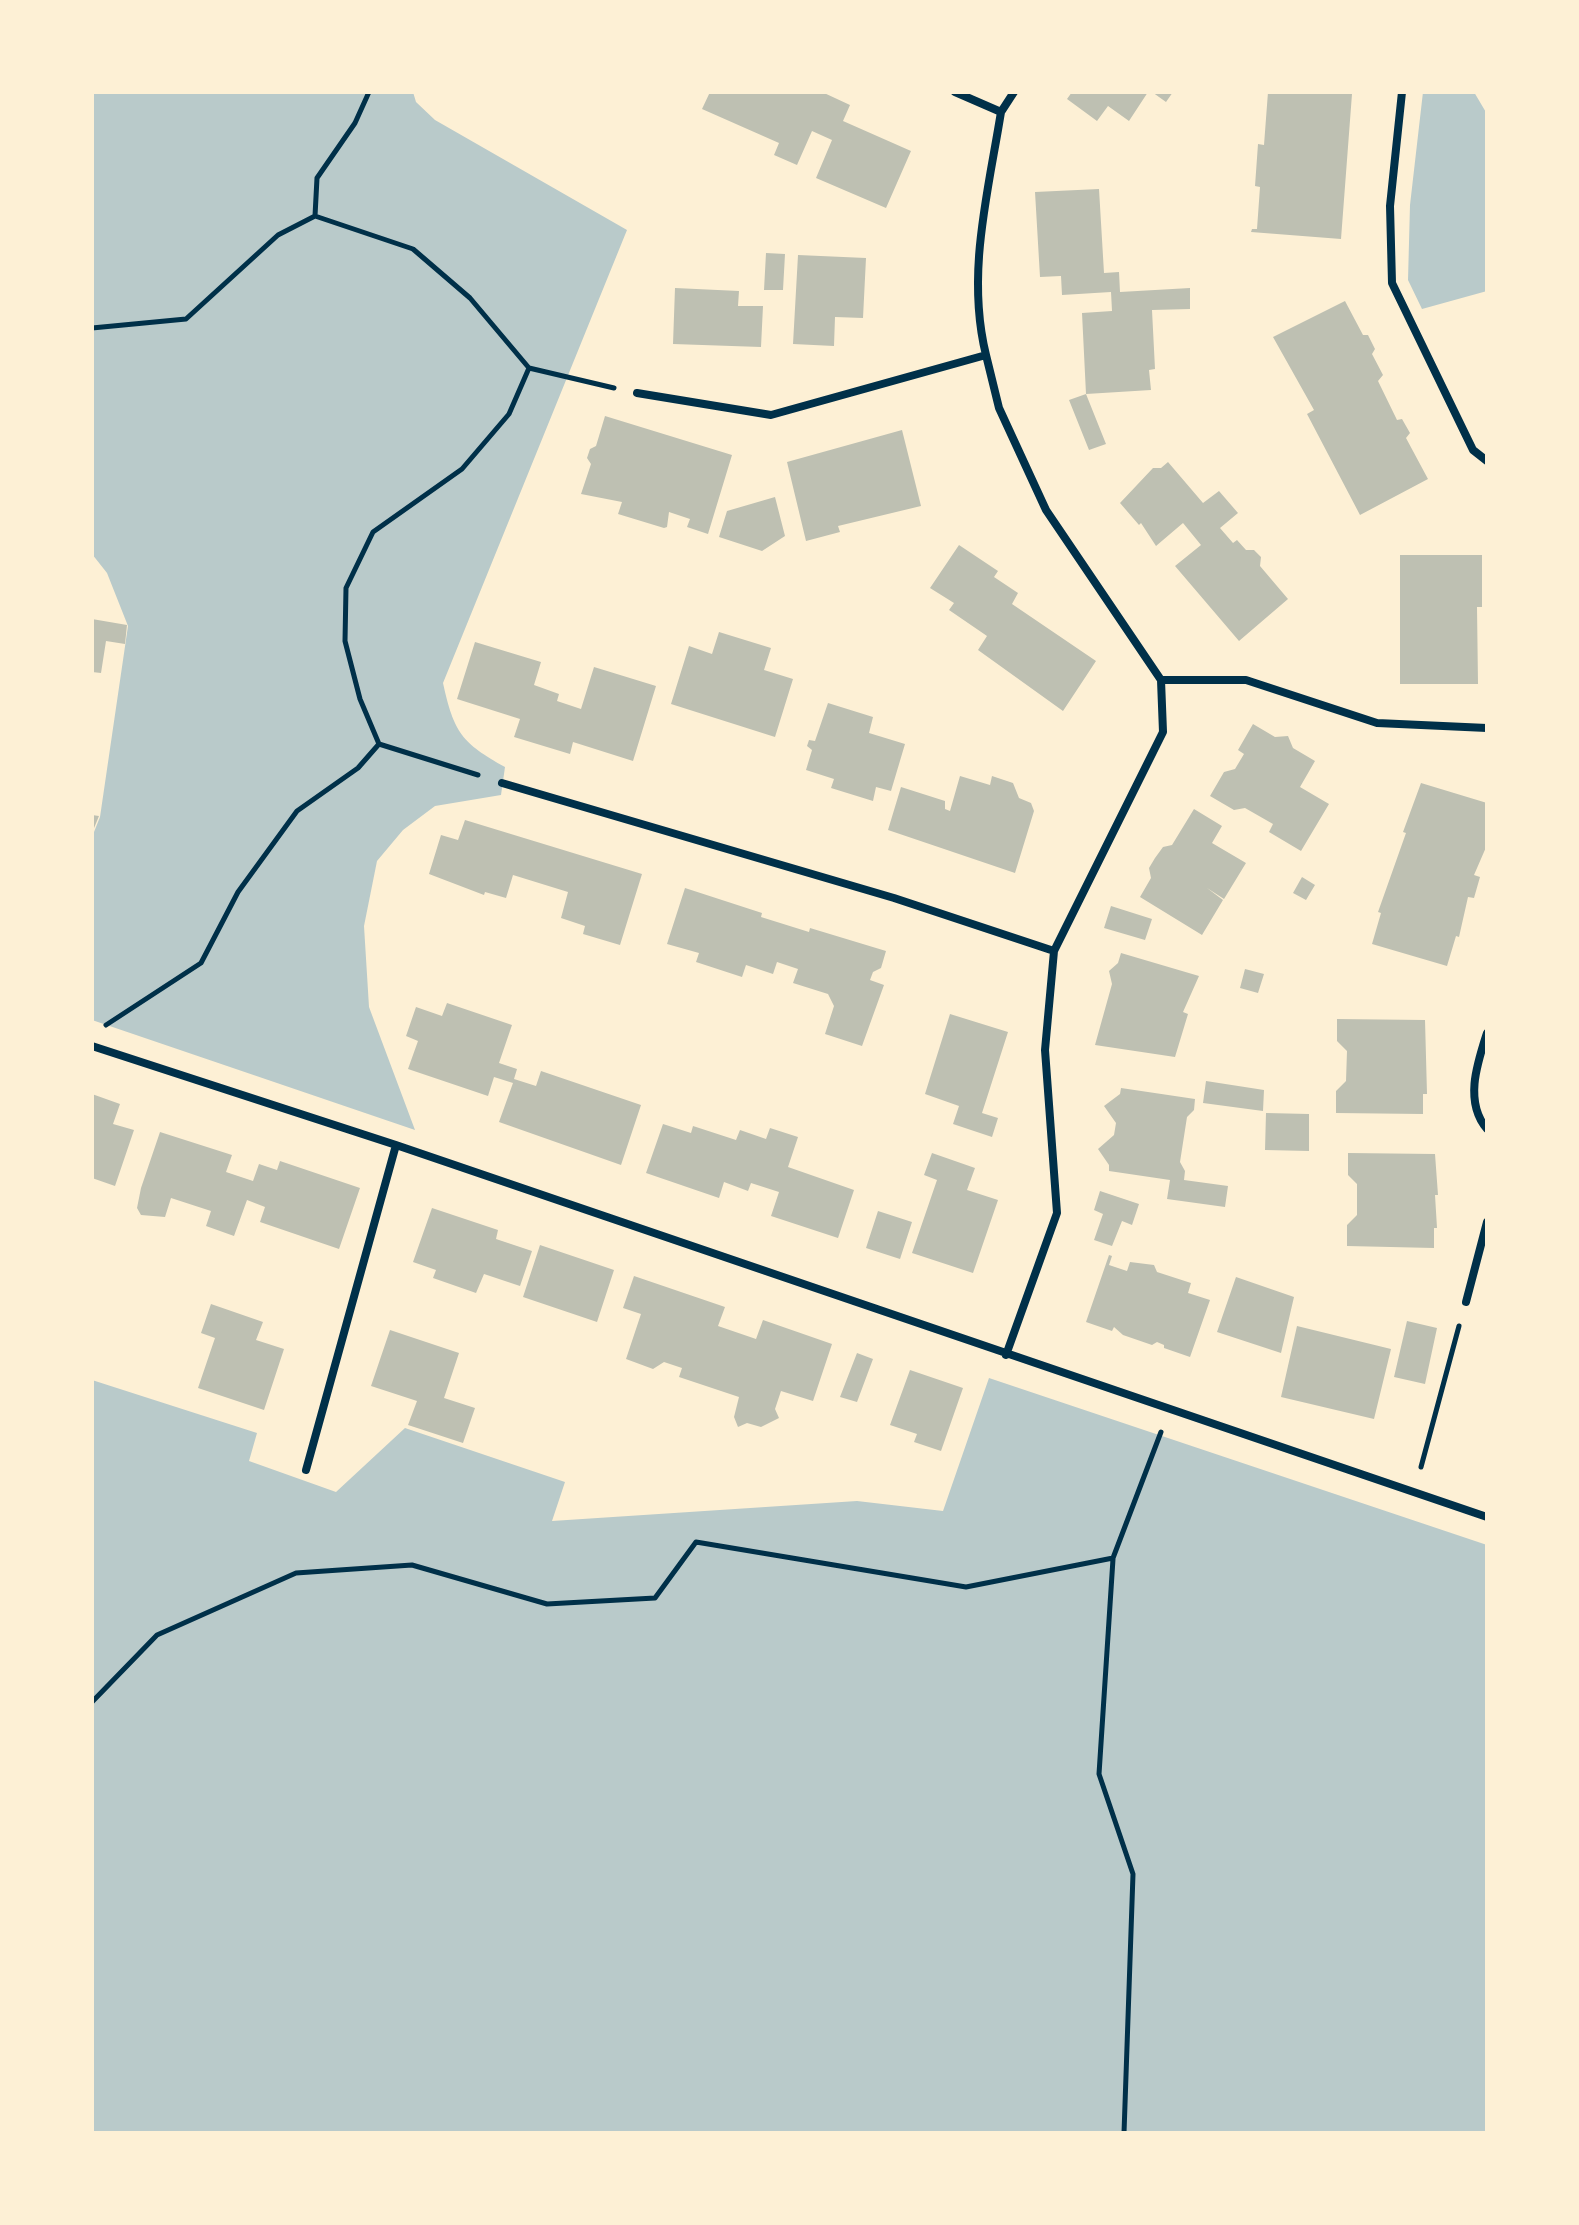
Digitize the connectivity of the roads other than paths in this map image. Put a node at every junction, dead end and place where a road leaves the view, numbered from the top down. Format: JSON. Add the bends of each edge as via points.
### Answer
{"nodes":[{"id":1,"x":955,"y":92,"type":"edge"},
{"id":2,"x":1014,"y":92,"type":"edge"},
{"id":3,"x":1402,"y":92,"type":"edge"},
{"id":4,"x":1001,"y":112,"type":"junction"},
{"id":5,"x":986,"y":355,"type":"junction"},
{"id":6,"x":637,"y":393,"type":"road end"},
{"id":7,"x":1487,"y":461,"type":"edge"},
{"id":8,"x":1161,"y":680,"type":"junction"},
{"id":9,"x":1487,"y":728,"type":"edge"},
{"id":10,"x":502,"y":783,"type":"road end"},
{"id":11,"x":1054,"y":951,"type":"junction"},
{"id":12,"x":1487,"y":1033,"type":"edge"},
{"id":13,"x":92,"y":1046,"type":"edge"},
{"id":14,"x":1487,"y":1129,"type":"edge"},
{"id":15,"x":396,"y":1145,"type":"junction"},
{"id":16,"x":1487,"y":1222,"type":"edge"},
{"id":17,"x":1466,"y":1302,"type":"road end"},
{"id":18,"x":1006,"y":1355,"type":"junction"},
{"id":19,"x":306,"y":1470,"type":"dead end"},
{"id":20,"x":1487,"y":1517,"type":"edge"}],
"edges":[{"from":1,"to":4,"type":"street"},
{"from":2,"to":4,"type":"street"},
{"from":3,"to":7,"type":"street","via":[[1390,206],[1392,283],[1473,450]]},
{"from":4,"to":5,"type":"street","via":[[976,266]]},
{"from":5,"to":6,"type":"street","via":[[771,415]]},
{"from":5,"to":8,"type":"street","via":[[999,408],[1046,510]]},
{"from":8,"to":9,"type":"street","via":[[1246,680],[1377,723]]},
{"from":8,"to":11,"type":"street","via":[[1163,732]]},
{"from":10,"to":11,"type":"street","via":[[894,898]]},
{"from":11,"to":18,"type":"street","via":[[1045,1050],[1057,1213]]},
{"from":12,"to":14,"type":"street","via":[[1475,1070],[1476,1115]]},
{"from":13,"to":15,"type":"street"},
{"from":15,"to":18,"type":"street"},
{"from":15,"to":19,"type":"street"},
{"from":16,"to":17,"type":"street"},
{"from":18,"to":20,"type":"street"}]}
